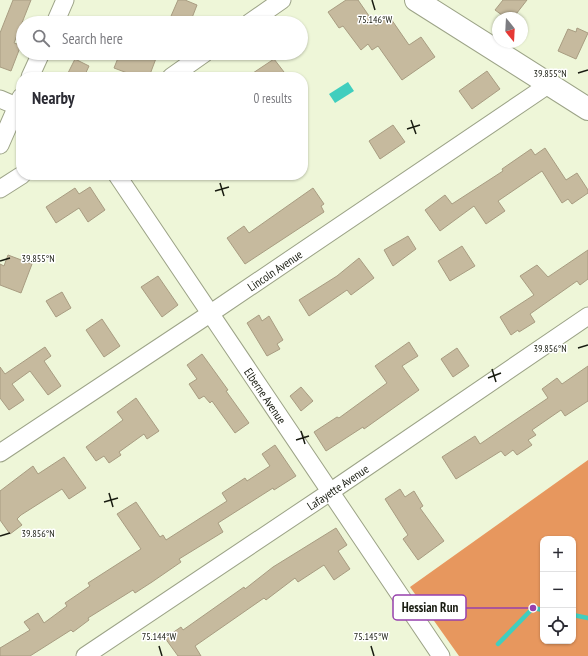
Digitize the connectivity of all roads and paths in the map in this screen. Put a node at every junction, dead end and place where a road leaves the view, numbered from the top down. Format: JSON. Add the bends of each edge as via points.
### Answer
{"nodes":[{"id":1,"x":65,"y":0,"type":"edge"},
{"id":2,"x":282,"y":0,"type":"edge"},
{"id":3,"x":416,"y":0,"type":"edge"},
{"id":4,"x":58,"y":16,"type":"edge"},
{"id":5,"x":259,"y":16,"type":"edge"},
{"id":6,"x":38,"y":60,"type":"edge"},
{"id":7,"x":195,"y":60,"type":"edge"},
{"id":8,"x":32,"y":72,"type":"edge"},
{"id":9,"x":178,"y":72,"type":"edge"},
{"id":10,"x":548,"y":85,"type":"junction"},
{"id":11,"x":0,"y":99,"type":"edge"},
{"id":12,"x":16,"y":103,"type":"edge"},
{"id":13,"x":588,"y":109,"type":"edge"},
{"id":14,"x":16,"y":112,"type":"edge"},
{"id":15,"x":0,"y":145,"type":"edge"},
{"id":16,"x":16,"y":179,"type":"edge"},
{"id":17,"x":120,"y":180,"type":"edge"},
{"id":18,"x":0,"y":189,"type":"edge"},
{"id":19,"x":211,"y":313,"type":"junction"},
{"id":20,"x":588,"y":316,"type":"edge"},
{"id":21,"x":0,"y":453,"type":"edge"},
{"id":22,"x":330,"y":492,"type":"junction"},
{"id":23,"x":85,"y":656,"type":"edge"},
{"id":24,"x":441,"y":656,"type":"edge"}],
"edges":[{"from":1,"to":4,"type":"street"},
{"from":2,"to":5,"type":"street"},
{"from":3,"to":10,"type":"main road"},
{"from":6,"to":8,"type":"street"},
{"from":7,"to":9,"type":"street"},
{"from":10,"to":13,"type":"main road"},
{"from":10,"to":19,"type":"street","name":"Lincoln Avenue"},
{"from":11,"to":12,"type":"street"},
{"from":14,"to":15,"type":"street"},
{"from":16,"to":18,"type":"street"},
{"from":17,"to":19,"type":"street","name":"Elberne Avenue"},
{"from":19,"to":21,"type":"street","name":"Lincoln Avenue"},
{"from":19,"to":22,"type":"street","name":"Elberne Avenue"},
{"from":20,"to":22,"type":"street","name":"Lafayette Avenue"},
{"from":22,"to":23,"type":"street","name":"Lafayette Avenue"},
{"from":22,"to":24,"type":"street","name":"Elberne Avenue"}]}
